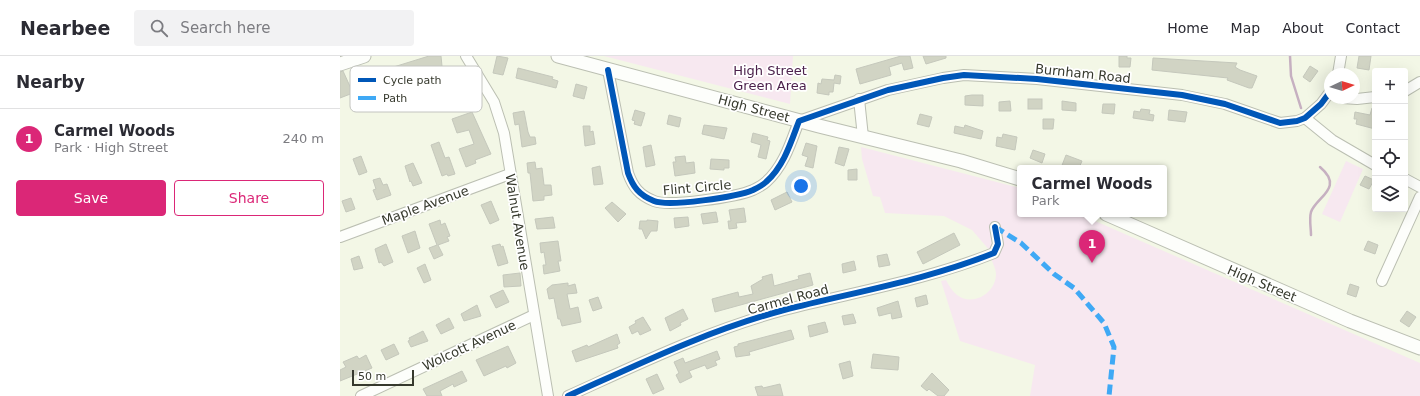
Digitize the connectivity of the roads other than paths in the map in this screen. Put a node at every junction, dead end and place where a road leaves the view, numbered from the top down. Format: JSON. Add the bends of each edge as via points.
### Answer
{"nodes":[{"id":1,"x":364,"y":56,"type":"edge"},
{"id":2,"x":466,"y":56,"type":"edge"},
{"id":3,"x":558,"y":56,"type":"edge"},
{"id":4,"x":1341,"y":56,"type":"edge"},
{"id":5,"x":340,"y":64,"type":"edge"},
{"id":6,"x":472,"y":66,"type":"edge"},
{"id":7,"x":1339,"y":68,"type":"edge"},
{"id":8,"x":608,"y":70,"type":"junction"},
{"id":9,"x":482,"y":82,"type":"edge"},
{"id":10,"x":1420,"y":82,"type":"edge"},
{"id":11,"x":1408,"y":89,"type":"edge"},
{"id":12,"x":1372,"y":97,"type":"edge"},
{"id":13,"x":859,"y":99,"type":"junction"},
{"id":14,"x":1360,"y":99,"type":"edge"},
{"id":15,"x":1324,"y":100,"type":"edge"},
{"id":16,"x":1305,"y":118,"type":"junction"},
{"id":17,"x":800,"y":120,"type":"junction"},
{"id":18,"x":863,"y":137,"type":"junction"},
{"id":19,"x":1372,"y":163,"type":"edge"},
{"id":20,"x":510,"y":174,"type":"junction"},
{"id":21,"x":1017,"y":178,"type":"edge"},
{"id":22,"x":1408,"y":181,"type":"edge"},
{"id":23,"x":1420,"y":187,"type":"edge"},
{"id":24,"x":1420,"y":197,"type":"edge"},
{"id":25,"x":1113,"y":217,"type":"edge"},
{"id":26,"x":995,"y":227,"type":"dead end"},
{"id":27,"x":340,"y":236,"type":"edge"},
{"id":28,"x":1382,"y":281,"type":"dead end"},
{"id":29,"x":534,"y":315,"type":"junction"},
{"id":30,"x":1420,"y":348,"type":"edge"},
{"id":31,"x":361,"y":396,"type":"edge"},
{"id":32,"x":548,"y":396,"type":"edge"},
{"id":33,"x":568,"y":396,"type":"edge"}],
"edges":[{"from":1,"to":5,"type":"main road"},
{"from":2,"to":6,"type":"street","name":"Walnut Avenue"},
{"from":3,"to":8,"type":"main road","name":"High Street"},
{"from":4,"to":7,"type":"street"},
{"from":8,"to":17,"type":"main road","name":"High Street"},
{"from":8,"to":17,"type":"street","name":"Flint Circle","via":[[632,184],[637,192],[660,203],[725,197],[754,190],[766,182],[785,157]]},
{"from":9,"to":20,"type":"street","name":"Walnut Avenue","via":[[500,117]]},
{"from":10,"to":11,"type":"street"},
{"from":12,"to":14,"type":"street"},
{"from":13,"to":16,"type":"street","name":"Burnham Road","via":[[943,78],[964,75],[992,76],[1182,95],[1225,104],[1280,123]]},
{"from":13,"to":17,"type":"street","name":"Burnham Road"},
{"from":13,"to":18,"type":"street"},
{"from":15,"to":16,"type":"street","name":"Burnham Road"},
{"from":16,"to":19,"type":"street","via":[[1332,140]]},
{"from":17,"to":18,"type":"main road","name":"High Street"},
{"from":18,"to":21,"type":"main road","name":"High Street","via":[[961,161]]},
{"from":20,"to":27,"type":"street","name":"Maple Avenue"},
{"from":20,"to":29,"type":"street","name":"Walnut Avenue"},
{"from":22,"to":23,"type":"street"},
{"from":24,"to":28,"type":"street"},
{"from":25,"to":30,"type":"main road","name":"High Street","via":[[1350,321]]},
{"from":26,"to":33,"type":"street","name":"Carmel Road","via":[[998,244],[994,253],[976,261],[784,310],[718,331],[646,360]]},
{"from":29,"to":31,"type":"street","name":"Wolcott Avenue"},
{"from":29,"to":32,"type":"street","name":"Walnut Avenue"}]}
